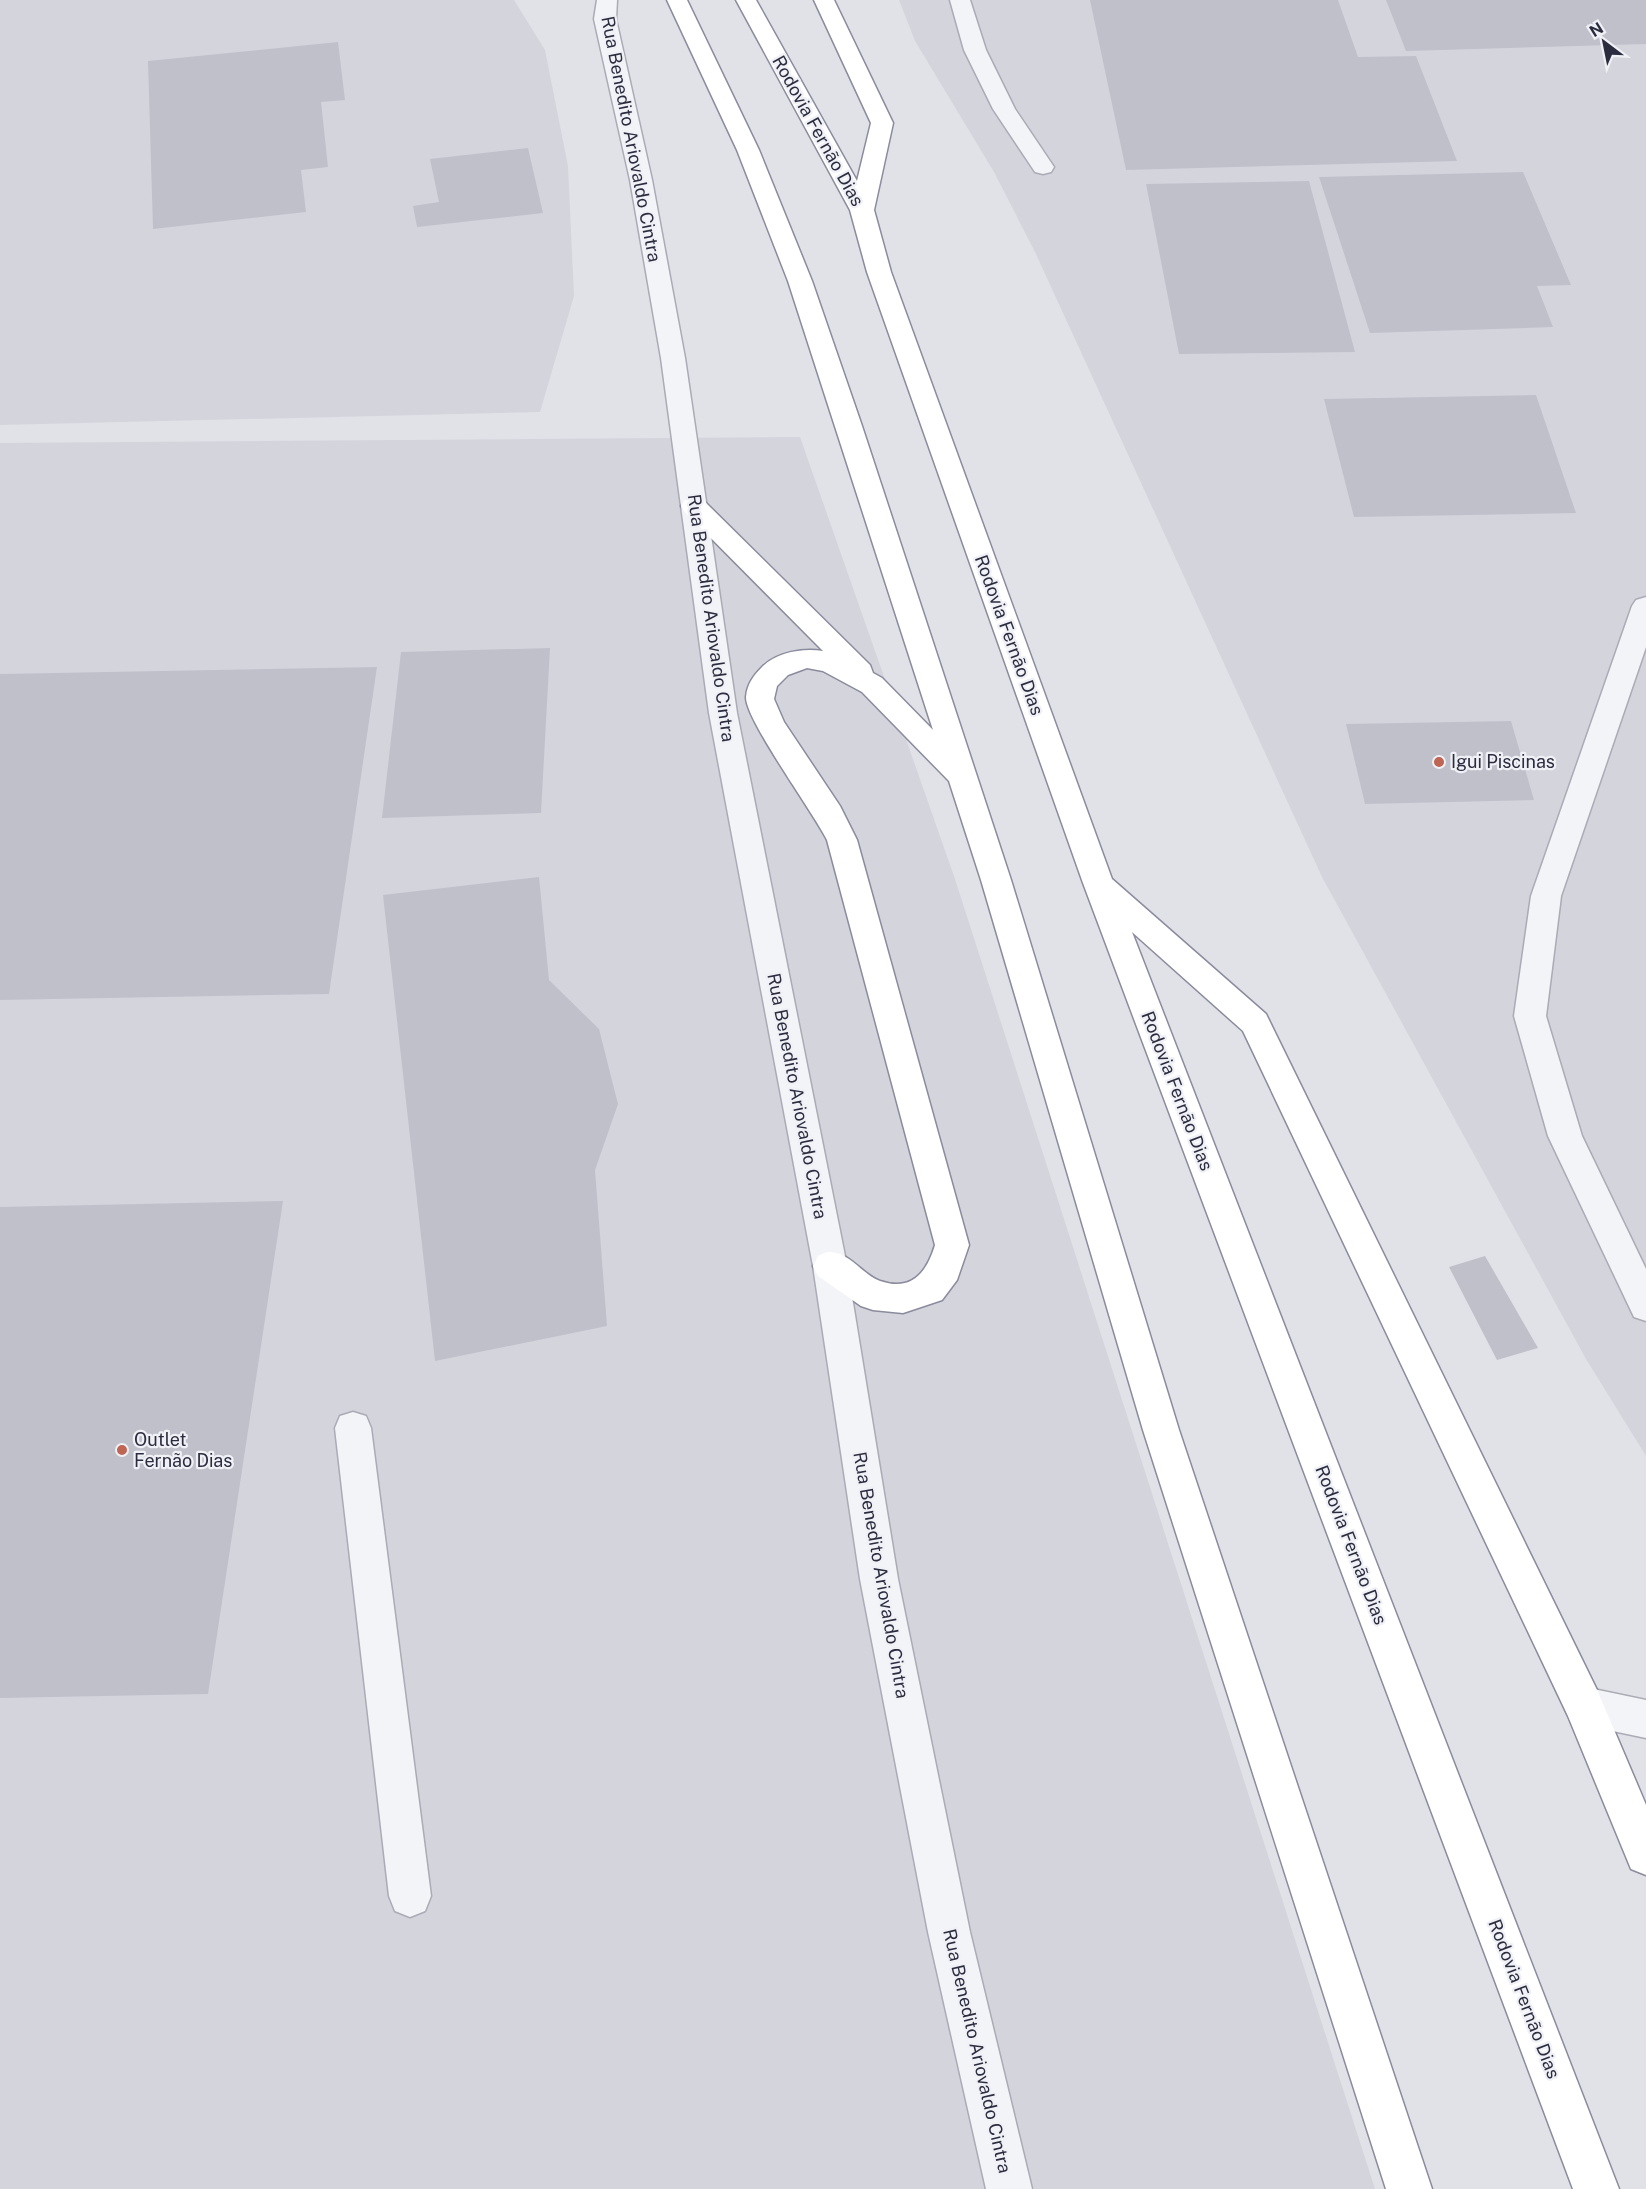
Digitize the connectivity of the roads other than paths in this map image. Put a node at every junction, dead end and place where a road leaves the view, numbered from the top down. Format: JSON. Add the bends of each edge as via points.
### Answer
{"nodes":[{"id":1,"x":607,"y":0,"type":"edge"},
{"id":2,"x":677,"y":0,"type":"edge"},
{"id":3,"x":746,"y":0,"type":"edge"},
{"id":4,"x":824,"y":0,"type":"edge"},
{"id":5,"x":960,"y":0,"type":"edge"},
{"id":6,"x":1043,"y":167,"type":"dead end"},
{"id":7,"x":862,"y":210,"type":"junction"},
{"id":8,"x":694,"y":506,"type":"junction"},
{"id":9,"x":1646,"y":606,"type":"edge"},
{"id":10,"x":872,"y":685,"type":"junction"},
{"id":11,"x":962,"y":777,"type":"junction"},
{"id":12,"x":1098,"y":883,"type":"junction"},
{"id":13,"x":830,"y":1266,"type":"junction"},
{"id":14,"x":1646,"y":1306,"type":"edge"},
{"id":15,"x":353,"y":1428,"type":"dead end"},
{"id":16,"x":1584,"y":1706,"type":"junction"},
{"id":17,"x":1646,"y":1719,"type":"edge"},
{"id":18,"x":1646,"y":1854,"type":"edge"},
{"id":19,"x":410,"y":1896,"type":"dead end"},
{"id":20,"x":1009,"y":2189,"type":"edge"},
{"id":21,"x":1409,"y":2189,"type":"edge"},
{"id":22,"x":1596,"y":2189,"type":"edge"}],
"edges":[{"from":1,"to":8,"type":"street","name":"Rua Benedito Ariovaldo Cintra","via":[[605,19],[641,180],[673,358]]},
{"from":2,"to":11,"type":"highway","via":[[748,150],[800,282]]},
{"from":3,"to":7,"type":"highway","name":"Rodovia Fernão Dias"},
{"from":4,"to":7,"type":"highway","via":[[882,123]]},
{"from":5,"to":6,"type":"street","via":[[975,51],[1004,109]]},
{"from":7,"to":12,"type":"highway","name":"Rodovia Fernão Dias","via":[[879,272]]},
{"from":8,"to":10,"type":"highway"},
{"from":8,"to":13,"type":"street","name":"Rua Benedito Ariovaldo Cintra","via":[[723,713]]},
{"from":9,"to":14,"type":"street","via":[[1546,896],[1530,1016],[1565,1136]]},
{"from":10,"to":11,"type":"highway"},
{"from":10,"to":13,"type":"highway","via":[[830,662],[805,658],[778,668],[764,682],[760,699],[770,724],[842,840],[952,1245],[945,1270],[930,1289],[903,1298],[873,1295]]},
{"from":11,"to":21,"type":"highway","via":[[1161,1430]]},
{"from":12,"to":16,"type":"highway","via":[[1255,1023]]},
{"from":12,"to":22,"type":"highway","name":"Rodovia Fernão Dias"},
{"from":13,"to":20,"type":"street","name":"Rua Benedito Ariovaldo Cintra","via":[[881,1591],[949,1932]]},
{"from":15,"to":19,"type":"street"},
{"from":16,"to":17,"type":"street"},
{"from":16,"to":18,"type":"highway"}]}
